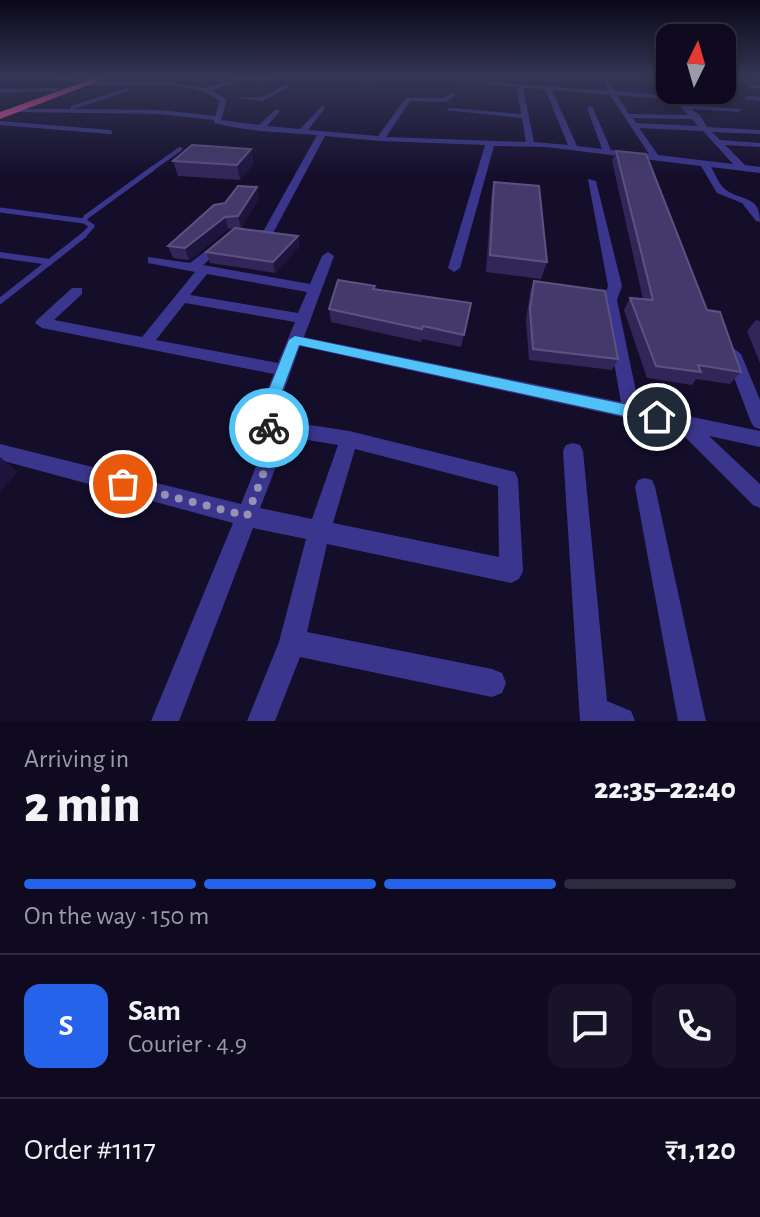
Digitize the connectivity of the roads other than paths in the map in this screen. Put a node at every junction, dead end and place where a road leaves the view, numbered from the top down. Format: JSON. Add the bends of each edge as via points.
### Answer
{"nodes":[{"id":1,"x":15,"y":110,"type":"joint"},
{"id":2,"x":64,"y":110,"type":"edge"},
{"id":3,"x":220,"y":110,"type":"edge"},
{"id":4,"x":321,"y":110,"type":"edge"},
{"id":5,"x":401,"y":110,"type":"edge"},
{"id":6,"x":450,"y":110,"type":"dead end"},
{"id":7,"x":524,"y":110,"type":"edge"},
{"id":8,"x":557,"y":110,"type":"edge"},
{"id":9,"x":591,"y":110,"type":"edge"},
{"id":10,"x":623,"y":110,"type":"edge"},
{"id":11,"x":687,"y":110,"type":"edge"},
{"id":12,"x":703,"y":110,"type":"edge"},
{"id":13,"x":60,"y":111,"type":"junction"},
{"id":14,"x":276,"y":111,"type":"dead end"},
{"id":15,"x":0,"y":116,"type":"edge"},
{"id":16,"x":525,"y":116,"type":"junction"},
{"id":17,"x":627,"y":116,"type":"junction"},
{"id":18,"x":694,"y":117,"type":"junction"},
{"id":19,"x":216,"y":118,"type":"junction"},
{"id":20,"x":0,"y":123,"type":"edge"},
{"id":21,"x":634,"y":125,"type":"junction"},
{"id":22,"x":260,"y":129,"type":"junction"},
{"id":23,"x":705,"y":129,"type":"junction"},
{"id":24,"x":110,"y":132,"type":"dead end"},
{"id":25,"x":302,"y":132,"type":"junction"},
{"id":26,"x":760,"y":132,"type":"edge"},
{"id":27,"x":322,"y":134,"type":"junction"},
{"id":28,"x":380,"y":139,"type":"junction"},
{"id":29,"x":719,"y":142,"type":"junction"},
{"id":30,"x":490,"y":144,"type":"junction"},
{"id":31,"x":530,"y":144,"type":"junction"},
{"id":32,"x":760,"y":145,"type":"edge"},
{"id":33,"x":573,"y":147,"type":"junction"},
{"id":34,"x":180,"y":149,"type":"dead end"},
{"id":35,"x":607,"y":150,"type":"junction"},
{"id":36,"x":654,"y":156,"type":"junction"},
{"id":37,"x":704,"y":163,"type":"junction"},
{"id":38,"x":742,"y":168,"type":"junction"},
{"id":39,"x":760,"y":170,"type":"edge"},
{"id":40,"x":591,"y":181,"type":"dead end"},
{"id":41,"x":0,"y":210,"type":"edge"},
{"id":42,"x":760,"y":219,"type":"edge"},
{"id":43,"x":84,"y":221,"type":"junction"},
{"id":44,"x":0,"y":255,"type":"edge"},
{"id":45,"x":328,"y":256,"type":"dead end"},
{"id":46,"x":152,"y":260,"type":"dead end"},
{"id":47,"x":50,"y":262,"type":"junction"},
{"id":48,"x":198,"y":268,"type":"junction"},
{"id":49,"x":454,"y":268,"type":"dead end"},
{"id":50,"x":315,"y":289,"type":"junction"},
{"id":51,"x":77,"y":291,"type":"dead end"},
{"id":52,"x":181,"y":298,"type":"junction"},
{"id":53,"x":0,"y":301,"type":"edge"},
{"id":54,"x":303,"y":319,"type":"junction"},
{"id":55,"x":295,"y":340,"type":"junction"},
{"id":56,"x":728,"y":342,"type":"edge"},
{"id":57,"x":145,"y":344,"type":"junction"},
{"id":58,"x":283,"y":370,"type":"junction"},
{"id":59,"x":631,"y":411,"type":"junction"},
{"id":60,"x":683,"y":422,"type":"junction"},
{"id":61,"x":760,"y":422,"type":"edge"},
{"id":62,"x":269,"y":426,"type":"junction"},
{"id":63,"x":349,"y":439,"type":"junction"},
{"id":64,"x":760,"y":439,"type":"edge"},
{"id":65,"x":573,"y":451,"type":"dead end"},
{"id":66,"x":0,"y":452,"type":"edge"},
{"id":67,"x":645,"y":487,"type":"dead end"},
{"id":68,"x":760,"y":498,"type":"edge"},
{"id":69,"x":247,"y":516,"type":"junction"},
{"id":70,"x":319,"y":531,"type":"junction"},
{"id":71,"x":292,"y":642,"type":"junction"},
{"id":72,"x":492,"y":683,"type":"dead end"},
{"id":73,"x":593,"y":716,"type":"edge"},
{"id":74,"x":169,"y":720,"type":"edge"},
{"id":75,"x":261,"y":721,"type":"edge"},
{"id":76,"x":621,"y":721,"type":"edge"},
{"id":77,"x":692,"y":721,"type":"edge"}],
"edges":[{"from":1,"to":13,"type":"street"},
{"from":1,"to":15,"type":"highway"},
{"from":2,"to":13,"type":"street"},
{"from":3,"to":19,"type":"street"},
{"from":4,"to":25,"type":"street"},
{"from":5,"to":28,"type":"street"},
{"from":6,"to":16,"type":"street"},
{"from":7,"to":16,"type":"street"},
{"from":8,"to":33,"type":"street"},
{"from":9,"to":35,"type":"street"},
{"from":10,"to":17,"type":"street"},
{"from":11,"to":18,"type":"street"},
{"from":12,"to":18,"type":"street","via":[[739,115]]},
{"from":13,"to":19,"type":"street"},
{"from":14,"to":22,"type":"street"},
{"from":16,"to":31,"type":"street"},
{"from":17,"to":18,"type":"street"},
{"from":17,"to":21,"type":"street"},
{"from":18,"to":23,"type":"street"},
{"from":19,"to":22,"type":"street"},
{"from":20,"to":24,"type":"lane"},
{"from":21,"to":23,"type":"street"},
{"from":21,"to":36,"type":"street"},
{"from":22,"to":25,"type":"street"},
{"from":23,"to":26,"type":"street"},
{"from":23,"to":29,"type":"street"},
{"from":25,"to":27,"type":"street"},
{"from":27,"to":28,"type":"street"},
{"from":27,"to":48,"type":"street","via":[[268,233],[234,233]]},
{"from":28,"to":30,"type":"street"},
{"from":29,"to":32,"type":"street"},
{"from":29,"to":38,"type":"street"},
{"from":30,"to":31,"type":"street"},
{"from":30,"to":49,"type":"street"},
{"from":31,"to":33,"type":"street"},
{"from":33,"to":35,"type":"street"},
{"from":34,"to":43,"type":"lane"},
{"from":35,"to":36,"type":"street"},
{"from":36,"to":37,"type":"street"},
{"from":37,"to":38,"type":"street"},
{"from":37,"to":42,"type":"street","via":[[721,191],[746,201]]},
{"from":38,"to":39,"type":"street"},
{"from":40,"to":59,"type":"street","via":[[615,286],[610,300]]},
{"from":41,"to":43,"type":"lane"},
{"from":43,"to":47,"type":"lane","via":[[91,230]]},
{"from":44,"to":47,"type":"lane"},
{"from":45,"to":50,"type":"street"},
{"from":46,"to":48,"type":"street"},
{"from":47,"to":53,"type":"lane"},
{"from":48,"to":50,"type":"street"},
{"from":48,"to":52,"type":"street"},
{"from":50,"to":54,"type":"street"},
{"from":51,"to":57,"type":"street","via":[[42,323]]},
{"from":52,"to":54,"type":"street"},
{"from":52,"to":57,"type":"street"},
{"from":54,"to":55,"type":"street"},
{"from":55,"to":58,"type":"street"},
{"from":55,"to":59,"type":"street"},
{"from":56,"to":61,"type":"street"},
{"from":57,"to":58,"type":"street"},
{"from":58,"to":62,"type":"street","via":[[269,407]]},
{"from":59,"to":60,"type":"street"},
{"from":60,"to":64,"type":"street"},
{"from":60,"to":68,"type":"street"},
{"from":62,"to":63,"type":"street"},
{"from":62,"to":69,"type":"street","via":[[267,464]]},
{"from":63,"to":70,"type":"street"},
{"from":63,"to":70,"type":"street","via":[[508,479],[511,571]]},
{"from":65,"to":73,"type":"street"},
{"from":66,"to":69,"type":"street"},
{"from":67,"to":77,"type":"street"},
{"from":69,"to":70,"type":"street"},
{"from":69,"to":74,"type":"street"},
{"from":70,"to":71,"type":"street"},
{"from":71,"to":72,"type":"street"},
{"from":71,"to":75,"type":"street"},
{"from":73,"to":76,"type":"street"}]}
